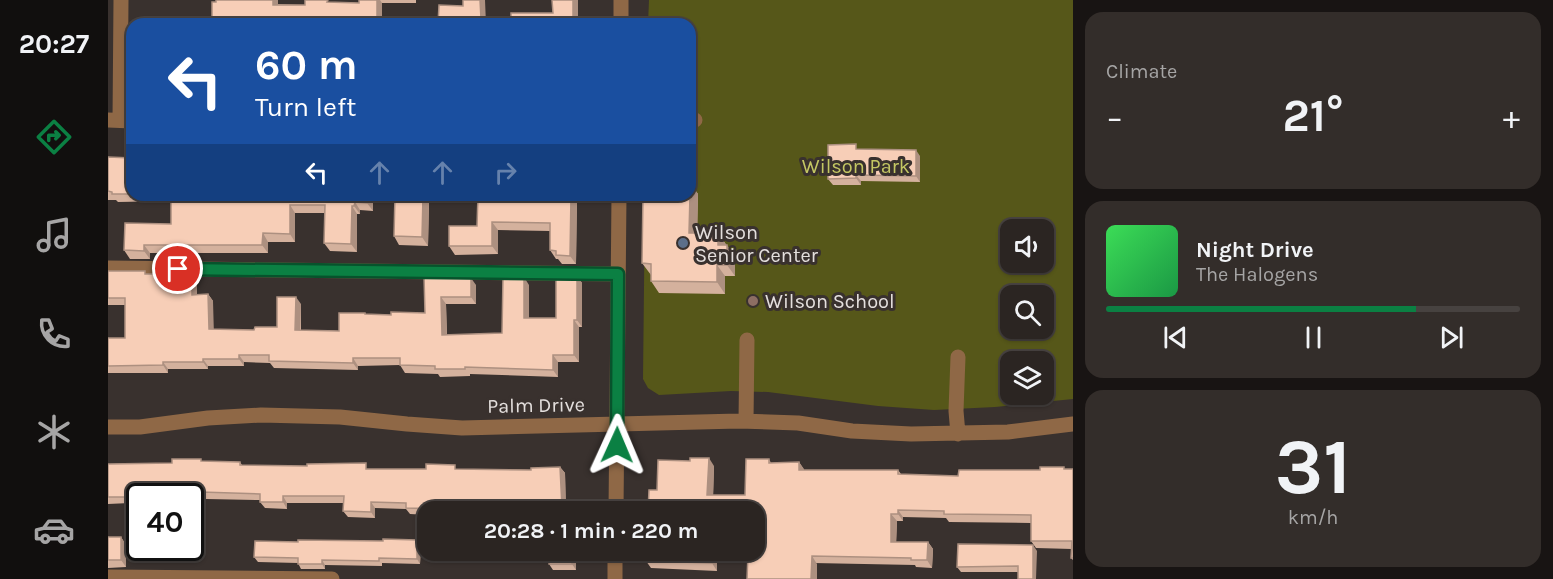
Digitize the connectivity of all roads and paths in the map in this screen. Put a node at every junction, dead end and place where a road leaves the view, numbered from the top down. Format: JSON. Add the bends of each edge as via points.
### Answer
{"nodes":[{"id":1,"x":121,"y":0,"type":"edge"},
{"id":2,"x":621,"y":0,"type":"edge"},
{"id":3,"x":621,"y":18,"type":"edge"},
{"id":4,"x":120,"y":120,"type":"edge"},
{"id":5,"x":619,"y":201,"type":"edge"},
{"id":6,"x":108,"y":268,"type":"edge"},
{"id":7,"x":618,"y":274,"type":"junction"},
{"id":8,"x":747,"y":340,"type":"dead end"},
{"id":9,"x":957,"y":357,"type":"dead end"},
{"id":10,"x":746,"y":421,"type":"junction"},
{"id":11,"x":617,"y":423,"type":"junction"},
{"id":12,"x":1073,"y":424,"type":"edge"},
{"id":13,"x":108,"y":427,"type":"edge"},
{"id":14,"x":958,"y":434,"type":"junction"},
{"id":15,"x":616,"y":501,"type":"edge"},
{"id":16,"x":615,"y":561,"type":"edge"},
{"id":17,"x":108,"y":577,"type":"edge"},
{"id":18,"x":332,"y":579,"type":"edge"},
{"id":19,"x":615,"y":579,"type":"edge"}],
"edges":[{"from":1,"to":4,"type":"street"},
{"from":2,"to":3,"type":"street"},
{"from":5,"to":7,"type":"street"},
{"from":6,"to":7,"type":"street"},
{"from":7,"to":11,"type":"street"},
{"from":8,"to":10,"type":"street"},
{"from":9,"to":14,"type":"street"},
{"from":10,"to":11,"type":"street","name":"Palm Drive"},
{"from":10,"to":14,"type":"street","name":"Palm Drive","via":[[864,432]]},
{"from":11,"to":13,"type":"street","name":"Palm Drive","via":[[462,428],[340,417],[261,415]]},
{"from":11,"to":15,"type":"street"},
{"from":12,"to":14,"type":"street","name":"Palm Drive"},
{"from":16,"to":19,"type":"street"},
{"from":17,"to":18,"type":"street"}]}
